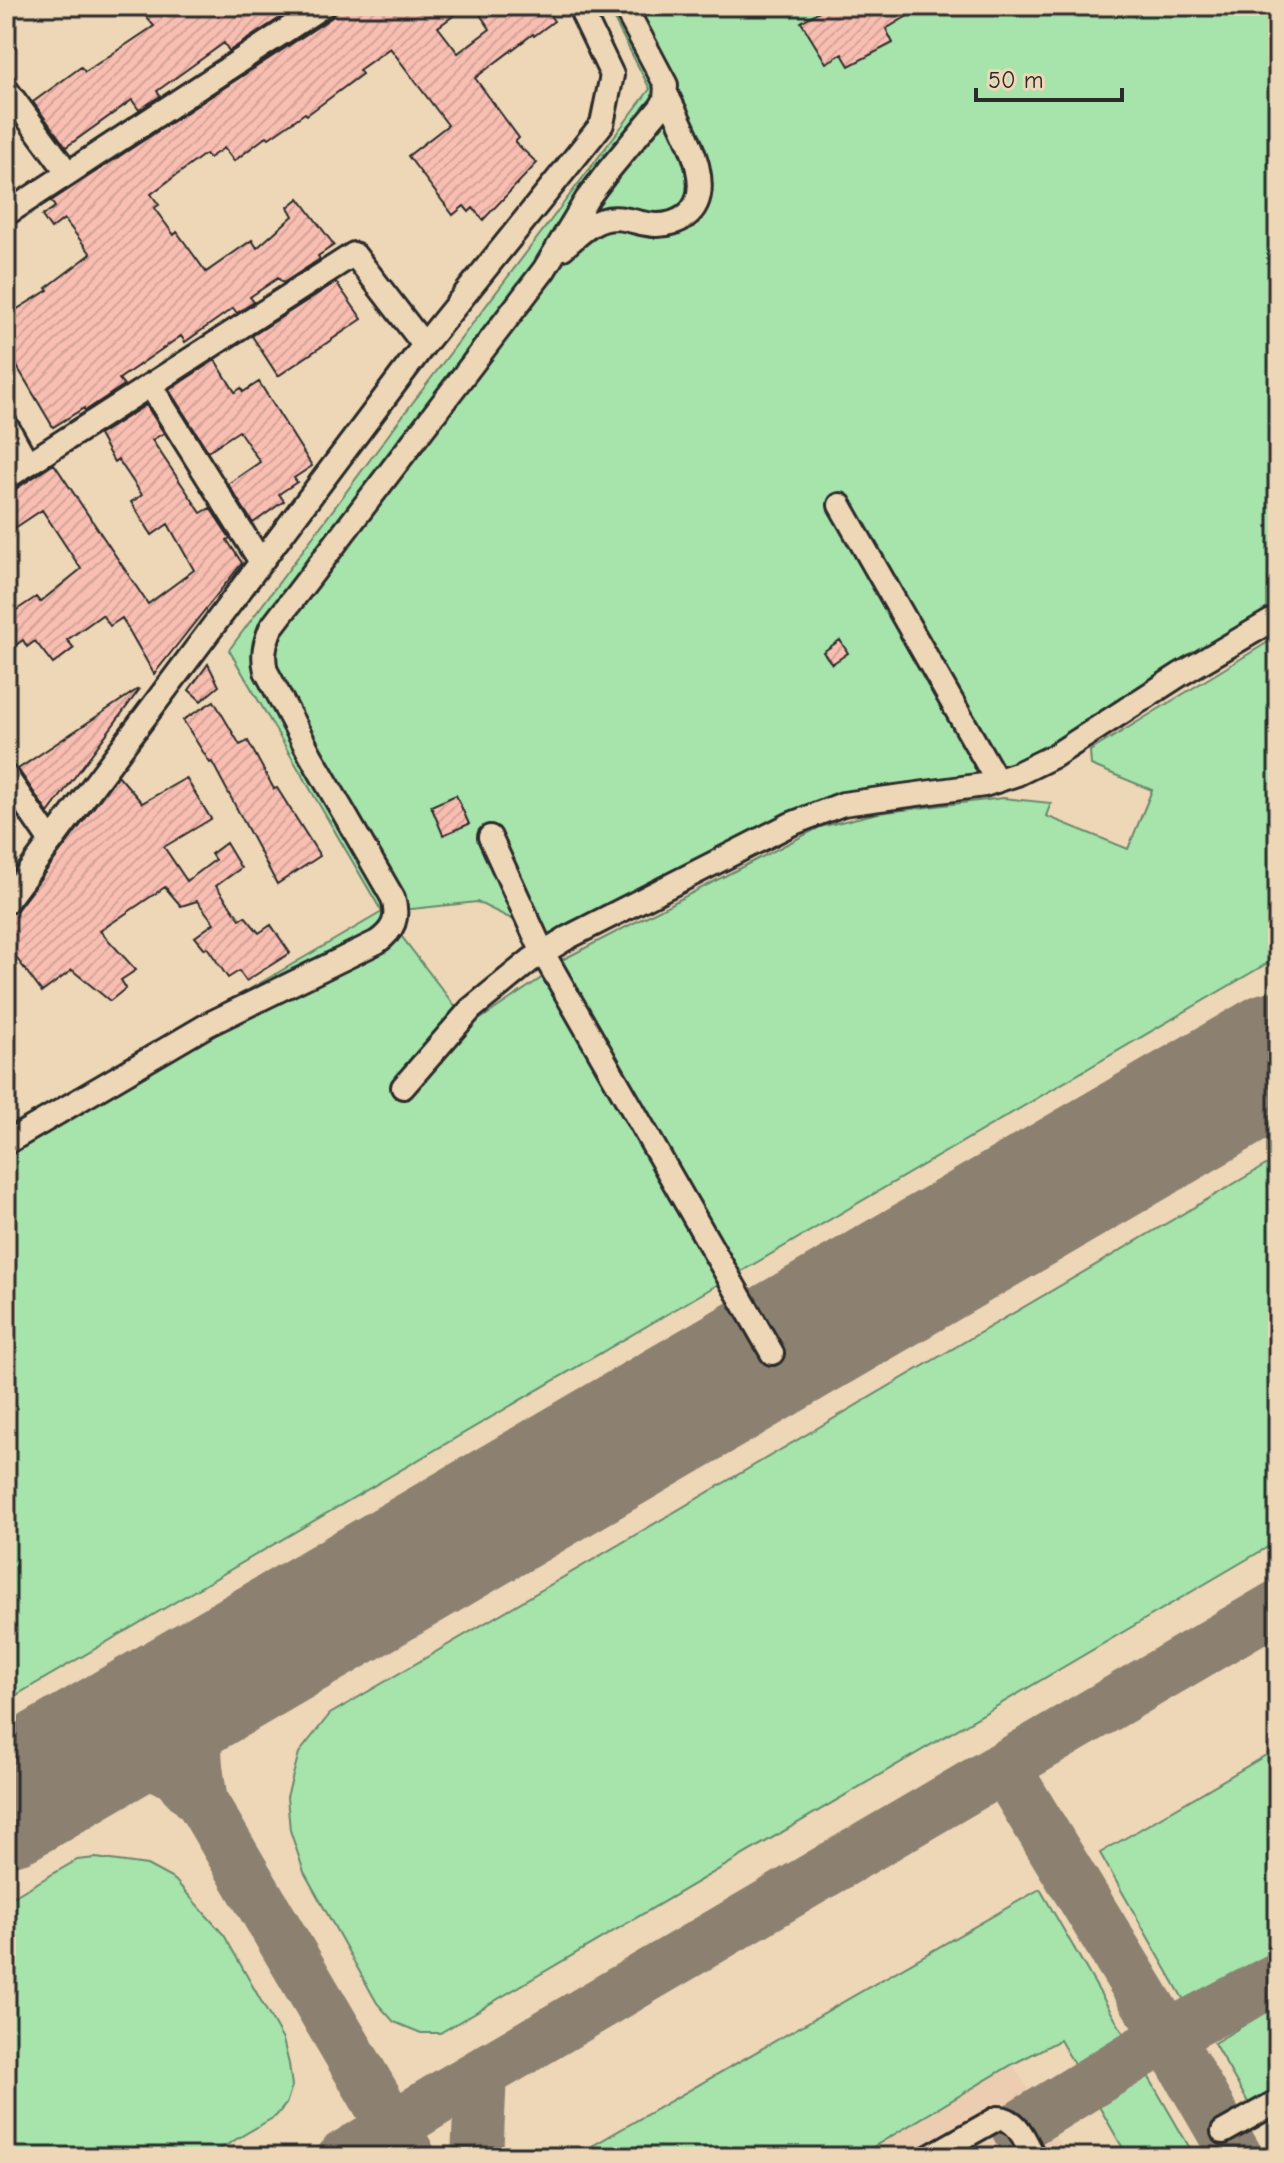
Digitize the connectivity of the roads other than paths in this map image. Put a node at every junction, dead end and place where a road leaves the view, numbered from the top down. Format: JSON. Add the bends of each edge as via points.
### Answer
{"nodes":[{"id":1,"x":323,"y":6,"type":"edge"},
{"id":2,"x":579,"y":6,"type":"edge"},
{"id":3,"x":624,"y":6,"type":"edge"},
{"id":4,"x":6,"y":89,"type":"edge"},
{"id":5,"x":666,"y":93,"type":"junction"},
{"id":6,"x":68,"y":173,"type":"junction"},
{"id":7,"x":6,"y":214,"type":"edge"},
{"id":8,"x":553,"y":256,"type":"junction"},
{"id":9,"x":424,"y":345,"type":"junction"},
{"id":10,"x":150,"y":385,"type":"junction"},
{"id":11,"x":6,"y":425,"type":"edge"},
{"id":12,"x":28,"y":464,"type":"junction"},
{"id":13,"x":6,"y":478,"type":"edge"},
{"id":14,"x":840,"y":505,"type":"dead end"},
{"id":15,"x":261,"y":562,"type":"junction"},
{"id":16,"x":1278,"y":617,"type":"edge"},
{"id":17,"x":6,"y":776,"type":"edge"},
{"id":18,"x":997,"y":781,"type":"junction"},
{"id":19,"x":490,"y":837,"type":"dead end"},
{"id":20,"x":51,"y":842,"type":"junction"},
{"id":21,"x":6,"y":902,"type":"edge"},
{"id":22,"x":543,"y":953,"type":"junction"},
{"id":23,"x":403,"y":1087,"type":"dead end"},
{"id":24,"x":6,"y":1143,"type":"edge"},
{"id":25,"x":772,"y":1353,"type":"dead end"},
{"id":26,"x":1278,"y":2101,"type":"edge"},
{"id":27,"x":1223,"y":2132,"type":"dead end"},
{"id":28,"x":929,"y":2157,"type":"edge"},
{"id":29,"x":1034,"y":2157,"type":"edge"}],
"edges":[{"from":1,"to":6,"type":"street"},
{"from":2,"to":9,"type":"street","via":[[612,75],[602,124]]},
{"from":3,"to":5,"type":"street"},
{"from":4,"to":6,"type":"street"},
{"from":5,"to":8,"type":"street","via":[[661,107],[587,199]]},
{"from":5,"to":8,"type":"street","via":[[701,176],[692,211],[671,224],[606,219]]},
{"from":6,"to":7,"type":"street"},
{"from":8,"to":24,"type":"street","via":[[271,628],[265,645],[266,671],[393,898],[397,910],[388,935],[209,1024]]},
{"from":9,"to":10,"type":"street","via":[[354,254]]},
{"from":9,"to":15,"type":"street"},
{"from":10,"to":12,"type":"street"},
{"from":10,"to":15,"type":"street"},
{"from":11,"to":12,"type":"street"},
{"from":12,"to":13,"type":"street"},
{"from":14,"to":18,"type":"street"},
{"from":15,"to":20,"type":"street"},
{"from":16,"to":18,"type":"street","via":[[1054,756]]},
{"from":17,"to":20,"type":"street"},
{"from":18,"to":22,"type":"street","via":[[826,810]]},
{"from":19,"to":22,"type":"street"},
{"from":20,"to":21,"type":"street"},
{"from":22,"to":23,"type":"street","via":[[471,1009]]},
{"from":22,"to":25,"type":"street"},
{"from":26,"to":27,"type":"street"},
{"from":28,"to":29,"type":"street","via":[[1006,2118]]}]}
